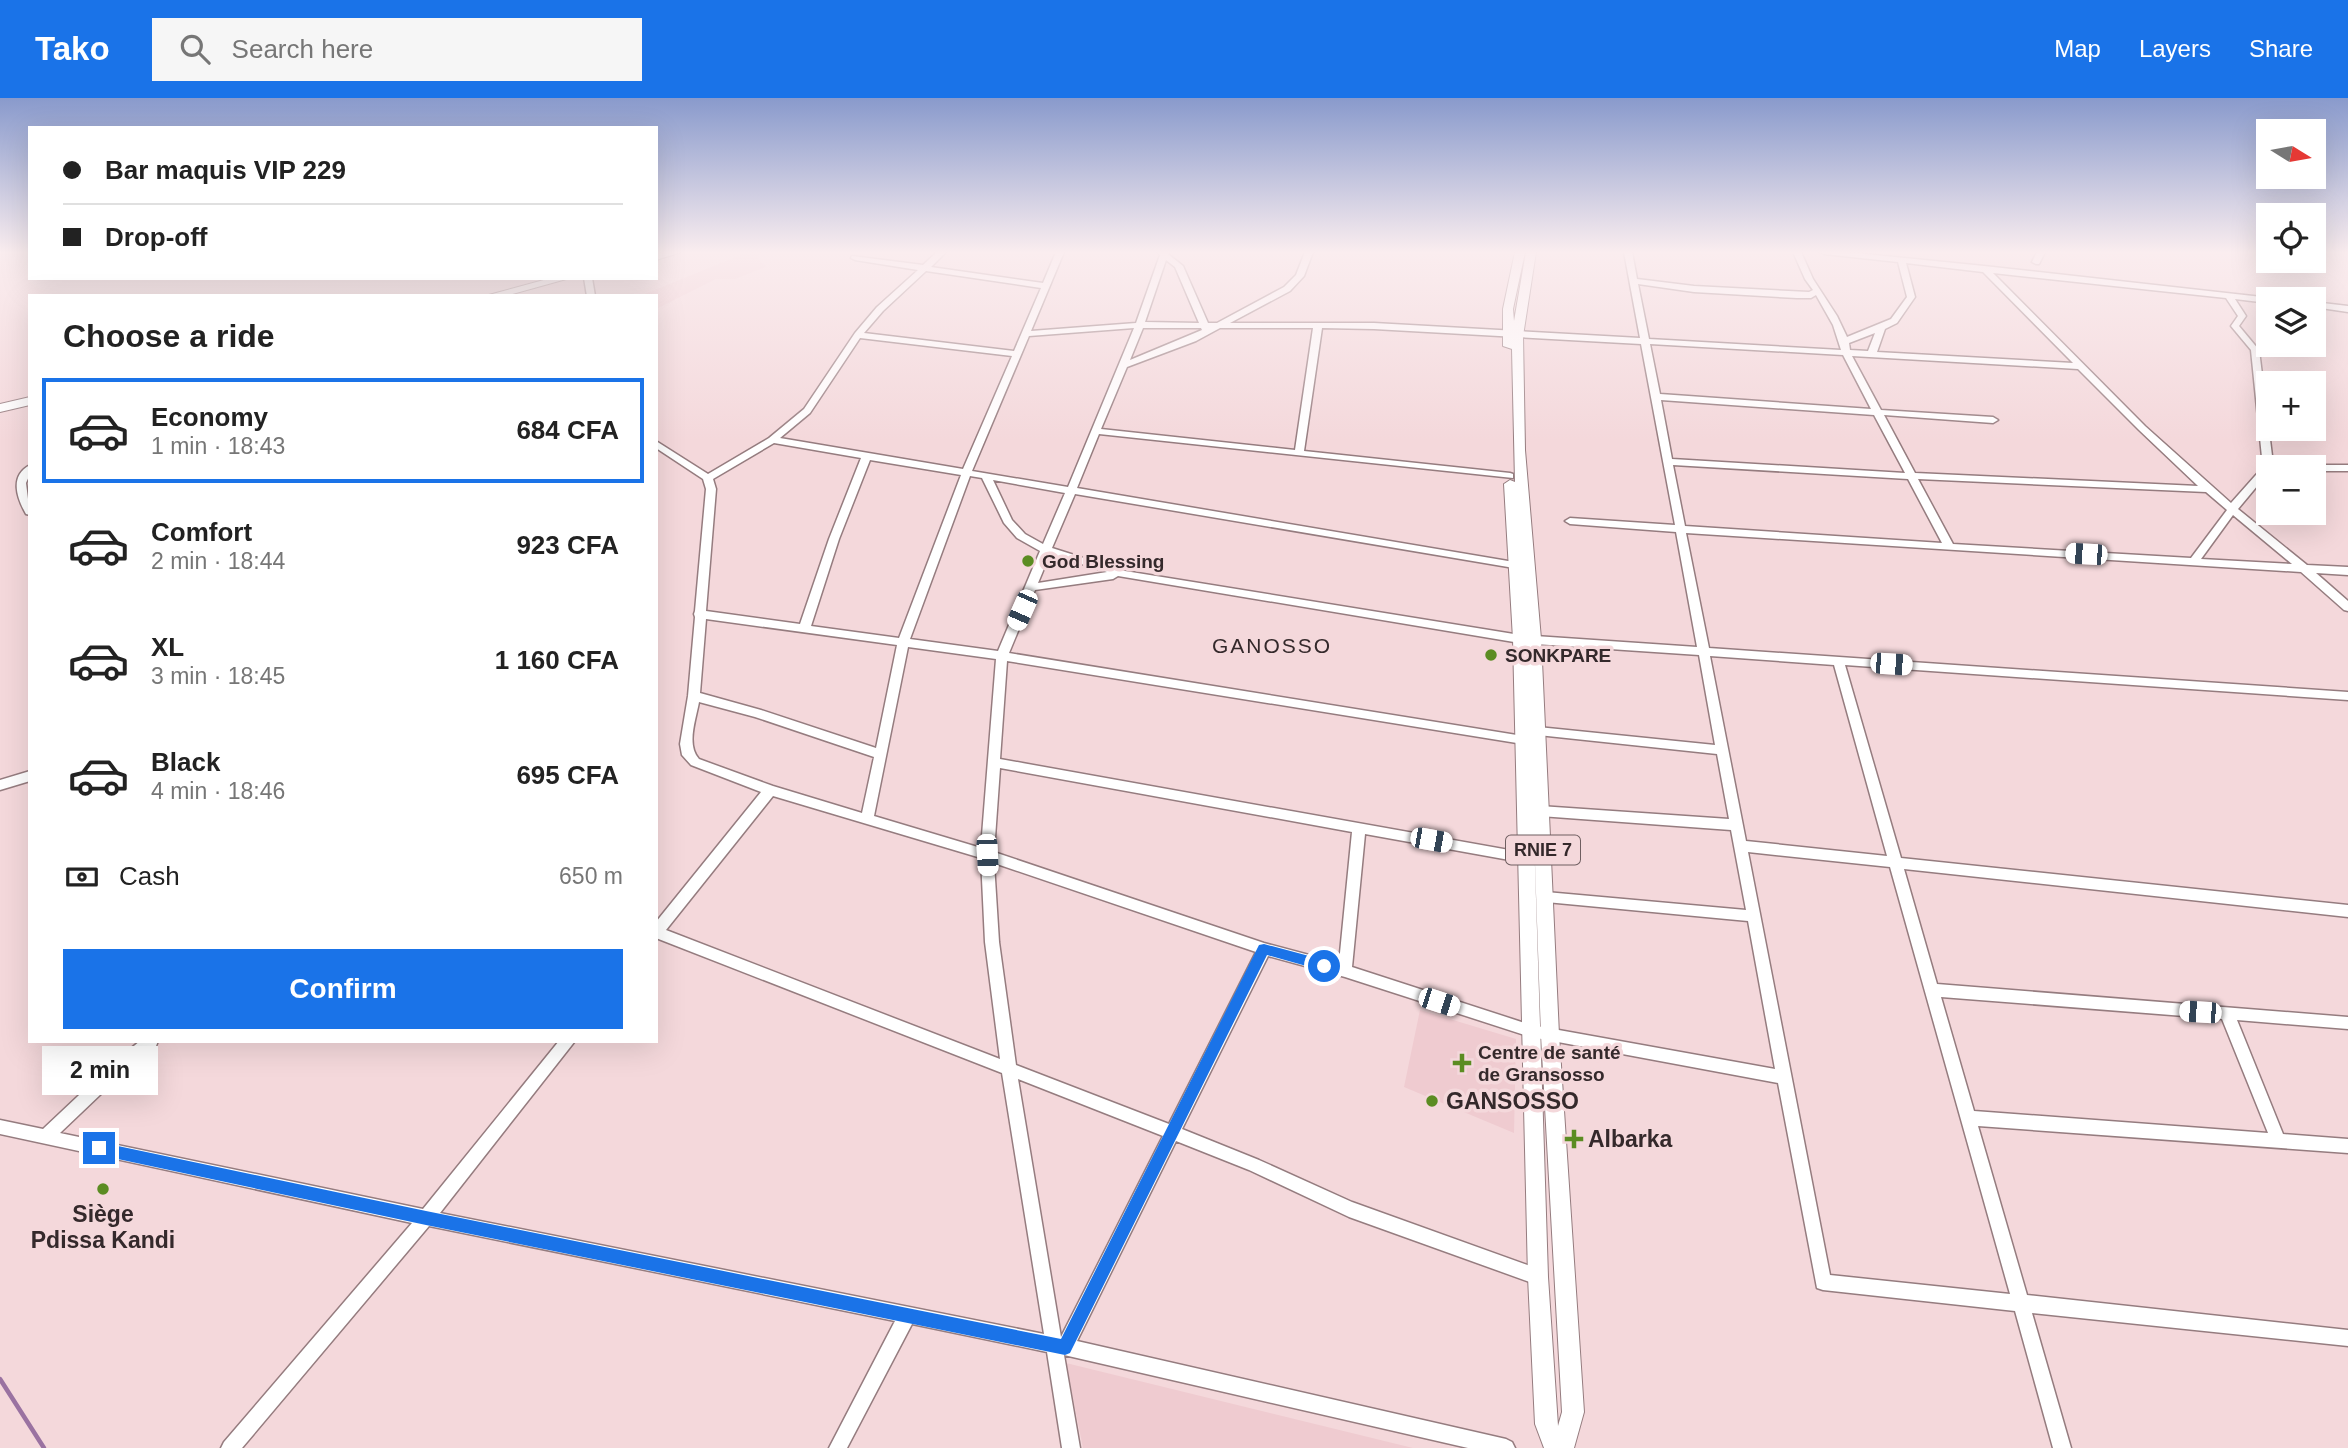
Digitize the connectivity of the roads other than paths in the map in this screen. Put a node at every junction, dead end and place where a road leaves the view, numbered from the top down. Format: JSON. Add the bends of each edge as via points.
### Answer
{"nodes":[{"id":1,"x":875,"y":315,"type":"edge"},
{"id":2,"x":1033,"y":315,"type":"edge"},
{"id":3,"x":1143,"y":315,"type":"edge"},
{"id":4,"x":1200,"y":315,"type":"edge"},
{"id":5,"x":1239,"y":315,"type":"edge"},
{"id":6,"x":1509,"y":315,"type":"edge"},
{"id":7,"x":1518,"y":315,"type":"edge"},
{"id":8,"x":1639,"y":315,"type":"edge"},
{"id":9,"x":1831,"y":315,"type":"edge"},
{"id":10,"x":1898,"y":315,"type":"edge"},
{"id":11,"x":2030,"y":315,"type":"edge"},
{"id":12,"x":2241,"y":315,"type":"edge"},
{"id":13,"x":1140,"y":325,"type":"junction"},
{"id":14,"x":1318,"y":325,"type":"junction"},
{"id":15,"x":1220,"y":326,"type":"junction"},
{"id":16,"x":1881,"y":328,"type":"junction"},
{"id":17,"x":1206,"y":329,"type":"junction"},
{"id":18,"x":1025,"y":334,"type":"junction"},
{"id":19,"x":858,"y":335,"type":"junction"},
{"id":20,"x":1513,"y":336,"type":"junction"},
{"id":21,"x":1644,"y":340,"type":"junction"},
{"id":22,"x":1845,"y":341,"type":"junction"},
{"id":23,"x":1846,"y":352,"type":"junction"},
{"id":24,"x":1017,"y":354,"type":"junction"},
{"id":25,"x":1872,"y":354,"type":"junction"},
{"id":26,"x":1124,"y":365,"type":"junction"},
{"id":27,"x":2080,"y":366,"type":"junction"},
{"id":28,"x":1656,"y":397,"type":"junction"},
{"id":29,"x":28,"y":401,"type":"edge"},
{"id":30,"x":0,"y":408,"type":"edge"},
{"id":31,"x":1877,"y":412,"type":"junction"},
{"id":32,"x":1993,"y":419,"type":"dead end"},
{"id":33,"x":1096,"y":431,"type":"junction"},
{"id":34,"x":772,"y":439,"type":"junction"},
{"id":35,"x":658,"y":445,"type":"edge"},
{"id":36,"x":1299,"y":453,"type":"junction"},
{"id":37,"x":2267,"y":455,"type":"edge"},
{"id":38,"x":867,"y":456,"type":"junction"},
{"id":39,"x":1668,"y":462,"type":"junction"},
{"id":40,"x":2326,"y":468,"type":"edge"},
{"id":41,"x":2348,"y":468,"type":"edge"},
{"id":42,"x":28,"y":470,"type":"edge"},
{"id":43,"x":967,"y":472,"type":"junction"},
{"id":44,"x":985,"y":475,"type":"junction"},
{"id":45,"x":1510,"y":476,"type":"junction"},
{"id":46,"x":1912,"y":476,"type":"junction"},
{"id":47,"x":708,"y":478,"type":"junction"},
{"id":48,"x":2256,"y":481,"type":"edge"},
{"id":49,"x":2207,"y":489,"type":"junction"},
{"id":50,"x":1072,"y":490,"type":"junction"},
{"id":51,"x":28,"y":507,"type":"edge"},
{"id":52,"x":2232,"y":510,"type":"junction"},
{"id":53,"x":1570,"y":521,"type":"dead end"},
{"id":54,"x":1680,"y":529,"type":"junction"},
{"id":55,"x":1949,"y":547,"type":"junction"},
{"id":56,"x":1044,"y":549,"type":"junction"},
{"id":57,"x":2195,"y":560,"type":"junction"},
{"id":58,"x":1514,"y":565,"type":"junction"},
{"id":59,"x":2306,"y":568,"type":"junction"},
{"id":60,"x":2348,"y":571,"type":"edge"},
{"id":61,"x":1124,"y":574,"type":"junction"},
{"id":62,"x":1033,"y":587,"type":"junction"},
{"id":63,"x":2348,"y":607,"type":"edge"},
{"id":64,"x":699,"y":614,"type":"junction"},
{"id":65,"x":804,"y":629,"type":"junction"},
{"id":66,"x":1527,"y":639,"type":"junction"},
{"id":67,"x":903,"y":643,"type":"junction"},
{"id":68,"x":1703,"y":651,"type":"junction"},
{"id":69,"x":1002,"y":656,"type":"junction"},
{"id":70,"x":1838,"y":660,"type":"junction"},
{"id":71,"x":694,"y":696,"type":"junction"},
{"id":72,"x":2348,"y":696,"type":"edge"},
{"id":73,"x":1538,"y":731,"type":"junction"},
{"id":74,"x":1523,"y":740,"type":"junction"},
{"id":75,"x":1722,"y":750,"type":"junction"},
{"id":76,"x":878,"y":754,"type":"junction"},
{"id":77,"x":994,"y":762,"type":"junction"},
{"id":78,"x":28,"y":777,"type":"edge"},
{"id":79,"x":0,"y":785,"type":"edge"},
{"id":80,"x":770,"y":790,"type":"junction"},
{"id":81,"x":1540,"y":811,"type":"junction"},
{"id":82,"x":867,"y":820,"type":"junction"},
{"id":83,"x":1736,"y":825,"type":"junction"},
{"id":84,"x":1359,"y":828,"type":"junction"},
{"id":85,"x":1742,"y":846,"type":"junction"},
{"id":86,"x":987,"y":855,"type":"junction"},
{"id":87,"x":1526,"y":858,"type":"junction"},
{"id":88,"x":1896,"y":863,"type":"junction"},
{"id":89,"x":1546,"y":897,"type":"junction"},
{"id":90,"x":2348,"y":911,"type":"edge"},
{"id":91,"x":1754,"y":916,"type":"junction"},
{"id":92,"x":658,"y":930,"type":"edge"},
{"id":93,"x":658,"y":933,"type":"edge"},
{"id":94,"x":1264,"y":949,"type":"junction"},
{"id":95,"x":1345,"y":971,"type":"junction"},
{"id":96,"x":1932,"y":990,"type":"junction"},
{"id":97,"x":2227,"y":1014,"type":"junction"},
{"id":98,"x":2348,"y":1023,"type":"edge"},
{"id":99,"x":1531,"y":1031,"type":"junction"},
{"id":100,"x":1550,"y":1035,"type":"junction"},
{"id":101,"x":149,"y":1043,"type":"edge"},
{"id":102,"x":566,"y":1043,"type":"edge"},
{"id":103,"x":1009,"y":1068,"type":"junction"},
{"id":104,"x":1784,"y":1077,"type":"junction"},
{"id":105,"x":1968,"y":1118,"type":"junction"},
{"id":106,"x":0,"y":1127,"type":"edge"},
{"id":107,"x":1172,"y":1132,"type":"junction"},
{"id":108,"x":45,"y":1137,"type":"junction"},
{"id":109,"x":2278,"y":1140,"type":"junction"},
{"id":110,"x":2348,"y":1146,"type":"edge"},
{"id":111,"x":426,"y":1218,"type":"junction"},
{"id":112,"x":1538,"y":1277,"type":"junction"},
{"id":113,"x":2021,"y":1303,"type":"junction"},
{"id":114,"x":908,"y":1314,"type":"junction"},
{"id":115,"x":2348,"y":1338,"type":"edge"},
{"id":116,"x":1058,"y":1346,"type":"junction"},
{"id":117,"x":230,"y":1448,"type":"edge"},
{"id":118,"x":838,"y":1448,"type":"edge"},
{"id":119,"x":1071,"y":1448,"type":"edge"},
{"id":120,"x":1506,"y":1448,"type":"edge"},
{"id":121,"x":1555,"y":1448,"type":"edge"},
{"id":122,"x":1563,"y":1448,"type":"edge"},
{"id":123,"x":2062,"y":1448,"type":"edge"}],
"edges":[{"from":1,"to":19,"type":"street"},
{"from":2,"to":18,"type":"street"},
{"from":3,"to":13,"type":"street"},
{"from":4,"to":17,"type":"street"},
{"from":5,"to":15,"type":"street"},
{"from":6,"to":20,"type":"main road","name":"RNIE 7","number":"RNIE 7"},
{"from":7,"to":20,"type":"main road","name":"RNIE 7","number":"RNIE 7"},
{"from":8,"to":21,"type":"street"},
{"from":9,"to":22,"type":"street"},
{"from":10,"to":16,"type":"street"},
{"from":11,"to":27,"type":"street"},
{"from":12,"to":37,"type":"street","via":[[2235,326],[2255,350]]},
{"from":13,"to":17,"type":"street"},
{"from":13,"to":18,"type":"street"},
{"from":13,"to":26,"type":"street"},
{"from":14,"to":15,"type":"street"},
{"from":14,"to":20,"type":"street"},
{"from":14,"to":36,"type":"street"},
{"from":15,"to":17,"type":"street"},
{"from":16,"to":22,"type":"street"},
{"from":16,"to":25,"type":"street"},
{"from":17,"to":26,"type":"street"},
{"from":18,"to":24,"type":"street"},
{"from":19,"to":24,"type":"street"},
{"from":19,"to":34,"type":"street","via":[[816,400]]},
{"from":20,"to":21,"type":"street"},
{"from":20,"to":45,"type":"main road","name":"RNIE 7","number":"RNIE 7"},
{"from":20,"to":66,"type":"main road","name":"RNIE 7","number":"RNIE 7"},
{"from":21,"to":23,"type":"street"},
{"from":21,"to":28,"type":"street"},
{"from":22,"to":23,"type":"street"},
{"from":23,"to":25,"type":"street"},
{"from":23,"to":31,"type":"street"},
{"from":24,"to":43,"type":"street"},
{"from":25,"to":27,"type":"street"},
{"from":26,"to":33,"type":"street"},
{"from":27,"to":49,"type":"street"},
{"from":28,"to":31,"type":"street"},
{"from":28,"to":39,"type":"street"},
{"from":29,"to":30,"type":"main road"},
{"from":31,"to":32,"type":"street"},
{"from":31,"to":46,"type":"street"},
{"from":33,"to":36,"type":"street"},
{"from":33,"to":50,"type":"street"},
{"from":34,"to":38,"type":"street"},
{"from":34,"to":47,"type":"street"},
{"from":35,"to":47,"type":"street"},
{"from":36,"to":45,"type":"street"},
{"from":38,"to":43,"type":"street"},
{"from":38,"to":65,"type":"street"},
{"from":39,"to":46,"type":"street"},
{"from":39,"to":54,"type":"street"},
{"from":40,"to":41,"type":"street"},
{"from":42,"to":51,"type":"street","via":[[20,488]]},
{"from":43,"to":44,"type":"street"},
{"from":43,"to":67,"type":"street"},
{"from":44,"to":50,"type":"street"},
{"from":44,"to":56,"type":"street","via":[[1013,529]]},
{"from":45,"to":58,"type":"main road","name":"RNIE 7","number":"RNIE 7"},
{"from":46,"to":49,"type":"street"},
{"from":46,"to":55,"type":"street"},
{"from":47,"to":64,"type":"street","via":[[710,507]]},
{"from":48,"to":52,"type":"street"},
{"from":49,"to":52,"type":"street"},
{"from":50,"to":56,"type":"street"},
{"from":50,"to":58,"type":"street"},
{"from":52,"to":57,"type":"street"},
{"from":52,"to":59,"type":"street"},
{"from":53,"to":54,"type":"street"},
{"from":54,"to":55,"type":"street"},
{"from":54,"to":68,"type":"street"},
{"from":55,"to":57,"type":"street"},
{"from":56,"to":61,"type":"street"},
{"from":56,"to":62,"type":"street"},
{"from":57,"to":59,"type":"street"},
{"from":58,"to":66,"type":"main road","name":"RNIE 7","number":"RNIE 7"},
{"from":59,"to":60,"type":"street"},
{"from":59,"to":63,"type":"street"},
{"from":61,"to":62,"type":"street"},
{"from":61,"to":66,"type":"street"},
{"from":62,"to":69,"type":"street"},
{"from":64,"to":65,"type":"street"},
{"from":64,"to":71,"type":"street"},
{"from":65,"to":67,"type":"street"},
{"from":66,"to":68,"type":"street"},
{"from":66,"to":73,"type":"main road","name":"RNIE 7","number":"RNIE 7"},
{"from":66,"to":74,"type":"main road","name":"RNIE 7","number":"RNIE 7"},
{"from":67,"to":69,"type":"street"},
{"from":67,"to":76,"type":"street"},
{"from":68,"to":70,"type":"street"},
{"from":68,"to":75,"type":"street"},
{"from":69,"to":74,"type":"street"},
{"from":69,"to":77,"type":"street"},
{"from":70,"to":72,"type":"street"},
{"from":70,"to":88,"type":"street"},
{"from":71,"to":76,"type":"street"},
{"from":71,"to":80,"type":"street","via":[[688,755],[707,768]]},
{"from":73,"to":75,"type":"street"},
{"from":73,"to":81,"type":"main road","name":"RNIE 7","number":"RNIE 7"},
{"from":74,"to":87,"type":"main road","name":"RNIE 7","number":"RNIE 7"},
{"from":75,"to":83,"type":"street"},
{"from":76,"to":82,"type":"street"},
{"from":77,"to":84,"type":"street"},
{"from":77,"to":86,"type":"street"},
{"from":78,"to":79,"type":"street"},
{"from":80,"to":82,"type":"street"},
{"from":80,"to":92,"type":"street"},
{"from":81,"to":83,"type":"street"},
{"from":81,"to":89,"type":"main road","name":"RNIE 7","number":"RNIE 7"},
{"from":82,"to":86,"type":"street"},
{"from":83,"to":85,"type":"street"},
{"from":84,"to":87,"type":"street"},
{"from":84,"to":95,"type":"street"},
{"from":85,"to":88,"type":"street"},
{"from":85,"to":91,"type":"street"},
{"from":86,"to":94,"type":"street"},
{"from":86,"to":103,"type":"street","via":[[992,942]]},
{"from":87,"to":99,"type":"main road","name":"RNIE 7","number":"RNIE 7"},
{"from":88,"to":90,"type":"street"},
{"from":88,"to":96,"type":"street"},
{"from":89,"to":91,"type":"street"},
{"from":89,"to":100,"type":"main road","name":"RNIE 7","number":"RNIE 7"},
{"from":91,"to":104,"type":"street"},
{"from":93,"to":103,"type":"street"},
{"from":94,"to":95,"type":"street"},
{"from":94,"to":107,"type":"street"},
{"from":95,"to":99,"type":"street"},
{"from":96,"to":97,"type":"street"},
{"from":96,"to":105,"type":"street"},
{"from":97,"to":98,"type":"street"},
{"from":97,"to":109,"type":"street"},
{"from":99,"to":100,"type":"street"},
{"from":99,"to":112,"type":"main road","name":"RNIE 7","number":"RNIE 7"},
{"from":100,"to":104,"type":"street"},
{"from":100,"to":122,"type":"main road","name":"RNIE 7","number":"RNIE 7","via":[[1573,1412]]},
{"from":101,"to":108,"type":"street"},
{"from":102,"to":111,"type":"street"},
{"from":103,"to":107,"type":"street"},
{"from":103,"to":116,"type":"street"},
{"from":104,"to":113,"type":"street","via":[[1823,1282]]},
{"from":105,"to":109,"type":"street"},
{"from":105,"to":113,"type":"street"},
{"from":106,"to":108,"type":"street"},
{"from":107,"to":112,"type":"street","via":[[1349,1209]]},
{"from":107,"to":116,"type":"street"},
{"from":108,"to":111,"type":"street"},
{"from":109,"to":110,"type":"street"},
{"from":111,"to":114,"type":"street"},
{"from":111,"to":117,"type":"street"},
{"from":112,"to":121,"type":"main road","name":"RNIE 7","number":"RNIE 7","via":[[1546,1424]]},
{"from":113,"to":115,"type":"street"},
{"from":113,"to":123,"type":"street"},
{"from":114,"to":116,"type":"street"},
{"from":114,"to":118,"type":"street"},
{"from":116,"to":119,"type":"street"},
{"from":116,"to":120,"type":"street"}]}
